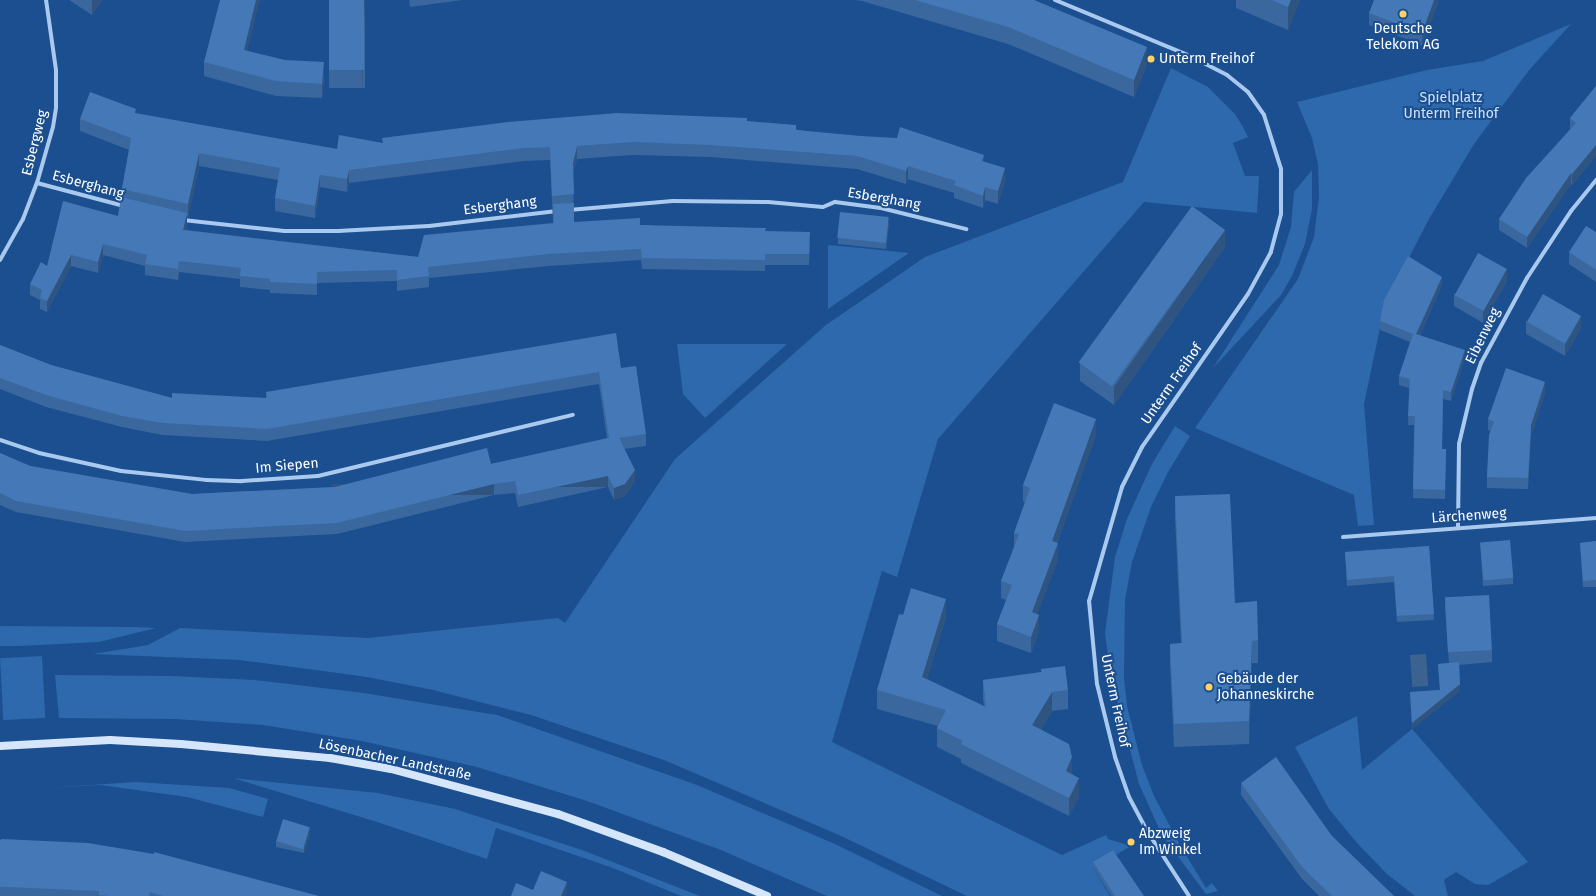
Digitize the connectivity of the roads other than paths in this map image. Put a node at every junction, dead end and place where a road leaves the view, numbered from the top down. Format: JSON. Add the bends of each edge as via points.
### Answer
{"nodes":[{"id":1,"x":46,"y":0,"type":"edge"},
{"id":2,"x":1055,"y":0,"type":"edge"},
{"id":3,"x":1596,"y":180,"type":"edge"},
{"id":4,"x":37,"y":183,"type":"junction"},
{"id":5,"x":130,"y":207,"type":"edge"},
{"id":6,"x":176,"y":219,"type":"edge"},
{"id":7,"x":966,"y":229,"type":"dead end"},
{"id":8,"x":0,"y":260,"type":"edge"},
{"id":9,"x":574,"y":415,"type":"dead end"},
{"id":10,"x":0,"y":440,"type":"edge"},
{"id":11,"x":1596,"y":518,"type":"edge"},
{"id":12,"x":1458,"y":527,"type":"junction"},
{"id":13,"x":1343,"y":537,"type":"dead end"},
{"id":14,"x":0,"y":746,"type":"edge"},
{"id":15,"x":767,"y":896,"type":"edge"},
{"id":16,"x":1189,"y":896,"type":"edge"}],
"edges":[{"from":1,"to":4,"type":"street","name":"Esbergweg","via":[[56,70],[56,107]]},
{"from":2,"to":16,"type":"street","name":"Unterm Freihof","via":[[1188,54],[1227,76],[1248,92],[1264,116],[1281,169],[1281,214],[1271,252],[1243,301],[1142,447],[1122,487],[1089,601],[1097,684],[1115,757],[1132,803],[1166,864]]},
{"from":3,"to":12,"type":"street","name":"Eibenweg","via":[[1571,211],[1526,278],[1481,363],[1459,444]]},
{"from":4,"to":5,"type":"street","name":"Esberghang"},
{"from":4,"to":8,"type":"street","name":"Esbergweg","via":[[23,219]]},
{"from":6,"to":7,"type":"street","name":"Esberghang","via":[[284,231],[338,231],[429,226],[673,201],[768,202],[823,207],[835,202],[882,208]]},
{"from":9,"to":10,"type":"street","name":"Im Siepen","via":[[318,476],[242,481],[121,471],[39,453]]},
{"from":11,"to":12,"type":"street","name":"Lärchenweg"},
{"from":12,"to":13,"type":"street","name":"Lärchenweg"},
{"from":14,"to":15,"type":"main road","name":"Lösenbacher Landstraße","via":[[110,740],[181,744],[330,758],[384,768],[462,786],[558,814],[663,852]]}]}
